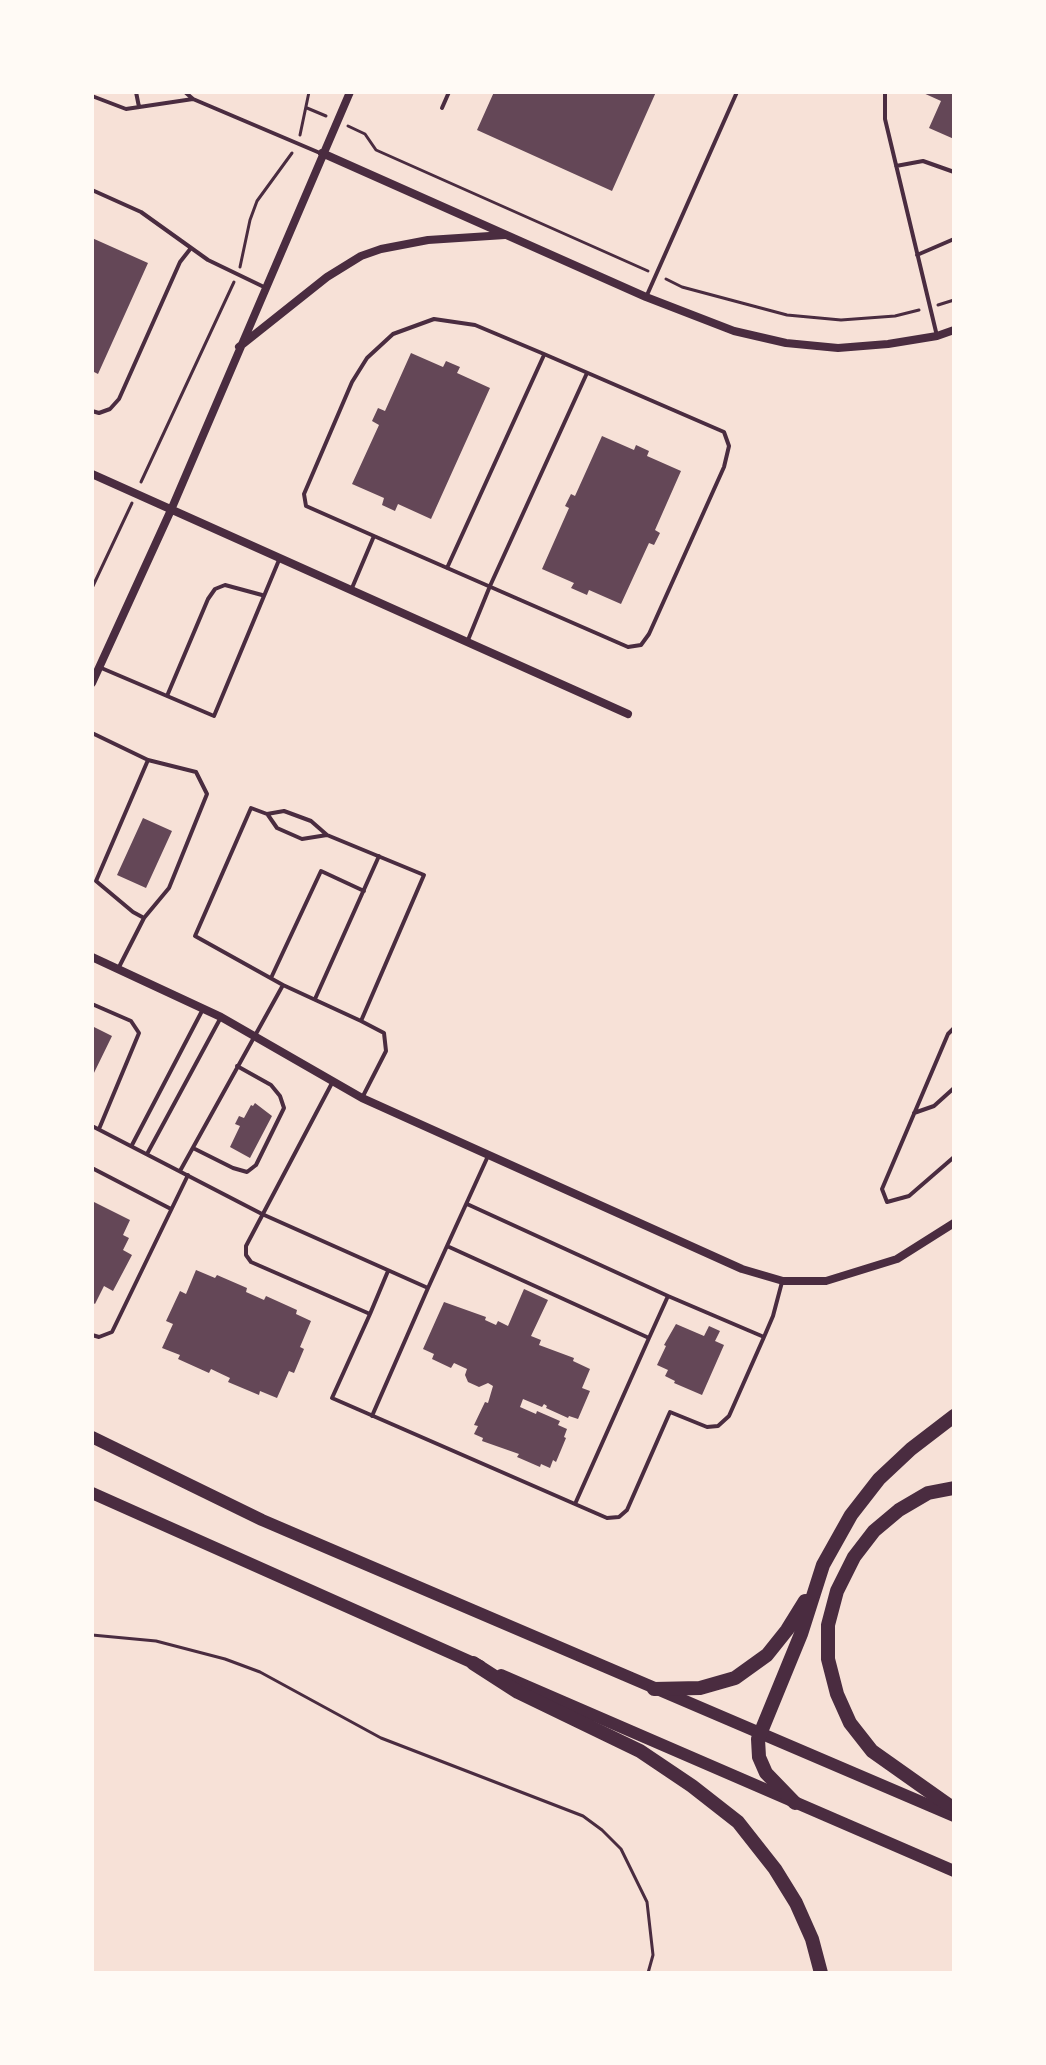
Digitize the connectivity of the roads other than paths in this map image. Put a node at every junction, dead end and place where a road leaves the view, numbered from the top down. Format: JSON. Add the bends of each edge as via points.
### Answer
{"nodes":[{"id":1,"x":136,"y":92,"type":"edge"},
{"id":2,"x":185,"y":92,"type":"edge"},
{"id":3,"x":350,"y":92,"type":"edge"},
{"id":4,"x":449,"y":92,"type":"edge"},
{"id":5,"x":737,"y":92,"type":"edge"},
{"id":6,"x":885,"y":92,"type":"edge"},
{"id":7,"x":92,"y":96,"type":"edge"},
{"id":8,"x":193,"y":99,"type":"junction"},
{"id":9,"x":139,"y":107,"type":"junction"},
{"id":10,"x":442,"y":108,"type":"dead end"},
{"id":11,"x":322,"y":153,"type":"junction"},
{"id":12,"x":896,"y":166,"type":"junction"},
{"id":13,"x":954,"y":172,"type":"edge"},
{"id":14,"x":92,"y":190,"type":"edge"},
{"id":15,"x":507,"y":235,"type":"junction"},
{"id":16,"x":954,"y":239,"type":"edge"},
{"id":17,"x":191,"y":248,"type":"junction"},
{"id":18,"x":917,"y":255,"type":"junction"},
{"id":19,"x":264,"y":287,"type":"junction"},
{"id":20,"x":646,"y":297,"type":"junction"},
{"id":21,"x":954,"y":330,"type":"edge"},
{"id":22,"x":937,"y":336,"type":"junction"},
{"id":23,"x":238,"y":348,"type":"junction"},
{"id":24,"x":544,"y":354,"type":"junction"},
{"id":25,"x":587,"y":373,"type":"junction"},
{"id":26,"x":92,"y":411,"type":"edge"},
{"id":27,"x":92,"y":474,"type":"edge"},
{"id":28,"x":171,"y":510,"type":"junction"},
{"id":29,"x":374,"y":536,"type":"junction"},
{"id":30,"x":280,"y":558,"type":"junction"},
{"id":31,"x":447,"y":568,"type":"junction"},
{"id":32,"x":490,"y":586,"type":"junction"},
{"id":33,"x":352,"y":591,"type":"junction"},
{"id":34,"x":262,"y":595,"type":"junction"},
{"id":35,"x":468,"y":642,"type":"junction"},
{"id":36,"x":99,"y":667,"type":"junction"},
{"id":37,"x":92,"y":683,"type":"edge"},
{"id":38,"x":167,"y":696,"type":"junction"},
{"id":39,"x":628,"y":714,"type":"dead end"},
{"id":40,"x":92,"y":733,"type":"edge"},
{"id":41,"x":148,"y":760,"type":"junction"},
{"id":42,"x":267,"y":814,"type":"junction"},
{"id":43,"x":327,"y":835,"type":"junction"},
{"id":44,"x":379,"y":856,"type":"junction"},
{"id":45,"x":364,"y":891,"type":"junction"},
{"id":46,"x":144,"y":918,"type":"junction"},
{"id":47,"x":92,"y":957,"type":"edge"},
{"id":48,"x":118,"y":969,"type":"junction"},
{"id":49,"x":271,"y":978,"type":"junction"},
{"id":50,"x":283,"y":985,"type":"junction"},
{"id":51,"x":315,"y":1000,"type":"junction"},
{"id":52,"x":92,"y":1004,"type":"edge"},
{"id":53,"x":203,"y":1009,"type":"junction"},
{"id":54,"x":221,"y":1017,"type":"junction"},
{"id":55,"x":361,"y":1021,"type":"junction"},
{"id":56,"x":954,"y":1028,"type":"edge"},
{"id":57,"x":253,"y":1037,"type":"junction"},
{"id":58,"x":237,"y":1066,"type":"junction"},
{"id":59,"x":332,"y":1083,"type":"junction"},
{"id":60,"x":954,"y":1088,"type":"edge"},
{"id":61,"x":362,"y":1098,"type":"junction"},
{"id":62,"x":914,"y":1113,"type":"junction"},
{"id":63,"x":92,"y":1126,"type":"edge"},
{"id":64,"x":99,"y":1130,"type":"junction"},
{"id":65,"x":132,"y":1146,"type":"junction"},
{"id":66,"x":193,"y":1148,"type":"junction"},
{"id":67,"x":147,"y":1154,"type":"junction"},
{"id":68,"x":488,"y":1156,"type":"junction"},
{"id":69,"x":954,"y":1157,"type":"edge"},
{"id":70,"x":92,"y":1168,"type":"edge"},
{"id":71,"x":180,"y":1171,"type":"junction"},
{"id":72,"x":188,"y":1175,"type":"junction"},
{"id":73,"x":467,"y":1204,"type":"junction"},
{"id":74,"x":172,"y":1209,"type":"junction"},
{"id":75,"x":262,"y":1214,"type":"junction"},
{"id":76,"x":954,"y":1223,"type":"edge"},
{"id":77,"x":447,"y":1246,"type":"junction"},
{"id":78,"x":389,"y":1271,"type":"junction"},
{"id":79,"x":783,"y":1281,"type":"junction"},
{"id":80,"x":428,"y":1288,"type":"junction"},
{"id":81,"x":668,"y":1296,"type":"junction"},
{"id":82,"x":370,"y":1314,"type":"junction"},
{"id":83,"x":92,"y":1335,"type":"edge"},
{"id":84,"x":764,"y":1337,"type":"junction"},
{"id":85,"x":649,"y":1338,"type":"junction"},
{"id":86,"x":372,"y":1416,"type":"junction"},
{"id":87,"x":954,"y":1416,"type":"edge"},
{"id":88,"x":92,"y":1437,"type":"edge"},
{"id":89,"x":954,"y":1488,"type":"edge"},
{"id":90,"x":92,"y":1493,"type":"edge"},
{"id":91,"x":574,"y":1504,"type":"junction"},
{"id":92,"x":814,"y":1587,"type":"junction"},
{"id":93,"x":473,"y":1663,"type":"junction"},
{"id":94,"x":654,"y":1689,"type":"junction"},
{"id":95,"x":759,"y":1734,"type":"junction"},
{"id":96,"x":795,"y":1803,"type":"junction"},
{"id":97,"x":954,"y":1809,"type":"edge"},
{"id":98,"x":954,"y":1816,"type":"edge"},
{"id":99,"x":954,"y":1871,"type":"edge"},
{"id":100,"x":821,"y":1973,"type":"edge"}],
"edges":[{"from":1,"to":9,"type":"lane"},
{"from":2,"to":8,"type":"lane"},
{"from":3,"to":11,"type":"street"},
{"from":4,"to":10,"type":"lane"},
{"from":5,"to":20,"type":"lane"},
{"from":6,"to":12,"type":"lane"},
{"from":7,"to":9,"type":"lane","via":[[126,109]]},
{"from":8,"to":9,"type":"lane"},
{"from":8,"to":11,"type":"lane"},
{"from":11,"to":15,"type":"street"},
{"from":11,"to":19,"type":"street"},
{"from":12,"to":13,"type":"lane","via":[[923,161]]},
{"from":12,"to":18,"type":"lane"},
{"from":14,"to":17,"type":"lane","via":[[141,212]]},
{"from":15,"to":20,"type":"street"},
{"from":15,"to":23,"type":"street","via":[[428,240],[361,256]]},
{"from":16,"to":18,"type":"lane"},
{"from":17,"to":19,"type":"lane"},
{"from":17,"to":26,"type":"lane","via":[[119,399],[110,409]]},
{"from":18,"to":22,"type":"lane"},
{"from":19,"to":23,"type":"street"},
{"from":20,"to":22,"type":"street","via":[[734,331],[786,343],[838,348]]},
{"from":21,"to":22,"type":"street"},
{"from":23,"to":28,"type":"street"},
{"from":24,"to":25,"type":"lane"},
{"from":24,"to":29,"type":"lane","via":[[475,325],[434,319],[393,334],[367,358],[304,494],[306,506]]},
{"from":24,"to":31,"type":"lane"},
{"from":25,"to":32,"type":"lane"},
{"from":25,"to":32,"type":"lane","via":[[724,432],[729,446],[649,634],[641,645],[628,647]]},
{"from":27,"to":28,"type":"street"},
{"from":28,"to":30,"type":"street"},
{"from":28,"to":36,"type":"street"},
{"from":29,"to":31,"type":"lane"},
{"from":29,"to":33,"type":"lane"},
{"from":30,"to":33,"type":"street"},
{"from":30,"to":34,"type":"lane"},
{"from":31,"to":32,"type":"lane"},
{"from":32,"to":35,"type":"lane"},
{"from":33,"to":35,"type":"street"},
{"from":34,"to":38,"type":"lane","via":[[225,585],[215,589]]},
{"from":34,"to":38,"type":"lane","via":[[214,716]]},
{"from":35,"to":39,"type":"street"},
{"from":36,"to":37,"type":"street"},
{"from":36,"to":38,"type":"lane"},
{"from":40,"to":41,"type":"lane"},
{"from":41,"to":46,"type":"lane","via":[[96,881]]},
{"from":41,"to":46,"type":"lane","via":[[196,772],[207,794],[169,888]]},
{"from":42,"to":43,"type":"lane","via":[[284,811],[311,821]]},
{"from":42,"to":43,"type":"lane","via":[[277,828],[302,839]]},
{"from":42,"to":49,"type":"lane","via":[[251,808],[195,936]]},
{"from":43,"to":44,"type":"lane"},
{"from":44,"to":45,"type":"lane"},
{"from":44,"to":55,"type":"lane","via":[[424,875]]},
{"from":45,"to":49,"type":"lane","via":[[321,871]]},
{"from":45,"to":51,"type":"lane"},
{"from":46,"to":48,"type":"lane"},
{"from":47,"to":48,"type":"street"},
{"from":48,"to":53,"type":"street"},
{"from":49,"to":50,"type":"lane"},
{"from":50,"to":51,"type":"lane"},
{"from":50,"to":57,"type":"lane"},
{"from":51,"to":55,"type":"lane"},
{"from":52,"to":64,"type":"lane","via":[[131,1021],[139,1033]]},
{"from":53,"to":54,"type":"street"},
{"from":53,"to":65,"type":"lane"},
{"from":54,"to":57,"type":"street"},
{"from":54,"to":67,"type":"lane"},
{"from":55,"to":61,"type":"lane","via":[[384,1033],[386,1051]]},
{"from":56,"to":62,"type":"lane"},
{"from":57,"to":58,"type":"lane"},
{"from":57,"to":59,"type":"street"},
{"from":58,"to":66,"type":"lane"},
{"from":58,"to":66,"type":"lane","via":[[271,1085],[284,1108],[256,1165],[247,1172]]},
{"from":59,"to":61,"type":"street"},
{"from":59,"to":75,"type":"lane"},
{"from":60,"to":62,"type":"lane","via":[[934,1106]]},
{"from":61,"to":68,"type":"street"},
{"from":62,"to":69,"type":"lane","via":[[882,1189],[887,1202],[909,1196]]},
{"from":63,"to":64,"type":"lane"},
{"from":64,"to":65,"type":"lane"},
{"from":65,"to":67,"type":"lane"},
{"from":66,"to":71,"type":"lane"},
{"from":67,"to":71,"type":"lane"},
{"from":68,"to":73,"type":"lane"},
{"from":68,"to":79,"type":"street","via":[[742,1269]]},
{"from":70,"to":74,"type":"lane"},
{"from":71,"to":72,"type":"lane"},
{"from":72,"to":74,"type":"lane"},
{"from":72,"to":75,"type":"lane"},
{"from":73,"to":77,"type":"lane"},
{"from":73,"to":81,"type":"lane"},
{"from":74,"to":83,"type":"lane","via":[[112,1332]]},
{"from":75,"to":78,"type":"lane"},
{"from":75,"to":82,"type":"lane","via":[[246,1246],[251,1262]]},
{"from":76,"to":79,"type":"street","via":[[897,1259],[826,1281]]},
{"from":77,"to":80,"type":"lane"},
{"from":77,"to":85,"type":"lane"},
{"from":78,"to":80,"type":"lane"},
{"from":78,"to":82,"type":"lane"},
{"from":79,"to":84,"type":"lane"},
{"from":80,"to":86,"type":"lane"},
{"from":81,"to":84,"type":"lane"},
{"from":81,"to":85,"type":"lane"},
{"from":82,"to":86,"type":"lane","via":[[332,1398]]},
{"from":84,"to":91,"type":"lane","via":[[729,1416],[718,1426],[707,1427],[670,1412],[627,1510],[607,1518]]},
{"from":85,"to":91,"type":"lane"},
{"from":86,"to":91,"type":"lane"},
{"from":87,"to":92,"type":"highway","via":[[901,1458],[859,1504]]},
{"from":88,"to":94,"type":"main road","via":[[262,1520]]},
{"from":89,"to":97,"type":"highway","via":[[928,1493],[899,1510],[854,1557],[828,1625],[828,1659],[850,1723],[872,1751]]},
{"from":90,"to":93,"type":"main road"},
{"from":92,"to":94,"type":"highway","via":[[777,1644],[746,1671],[713,1685]]},
{"from":92,"to":95,"type":"highway","via":[[801,1634]]},
{"from":93,"to":96,"type":"main road"},
{"from":93,"to":100,"type":"highway","via":[[518,1692],[640,1751],[738,1822],[796,1903]]},
{"from":94,"to":95,"type":"main road"},
{"from":95,"to":96,"type":"highway","via":[[759,1757],[766,1773]]},
{"from":95,"to":98,"type":"main road"},
{"from":96,"to":99,"type":"main road"}]}
